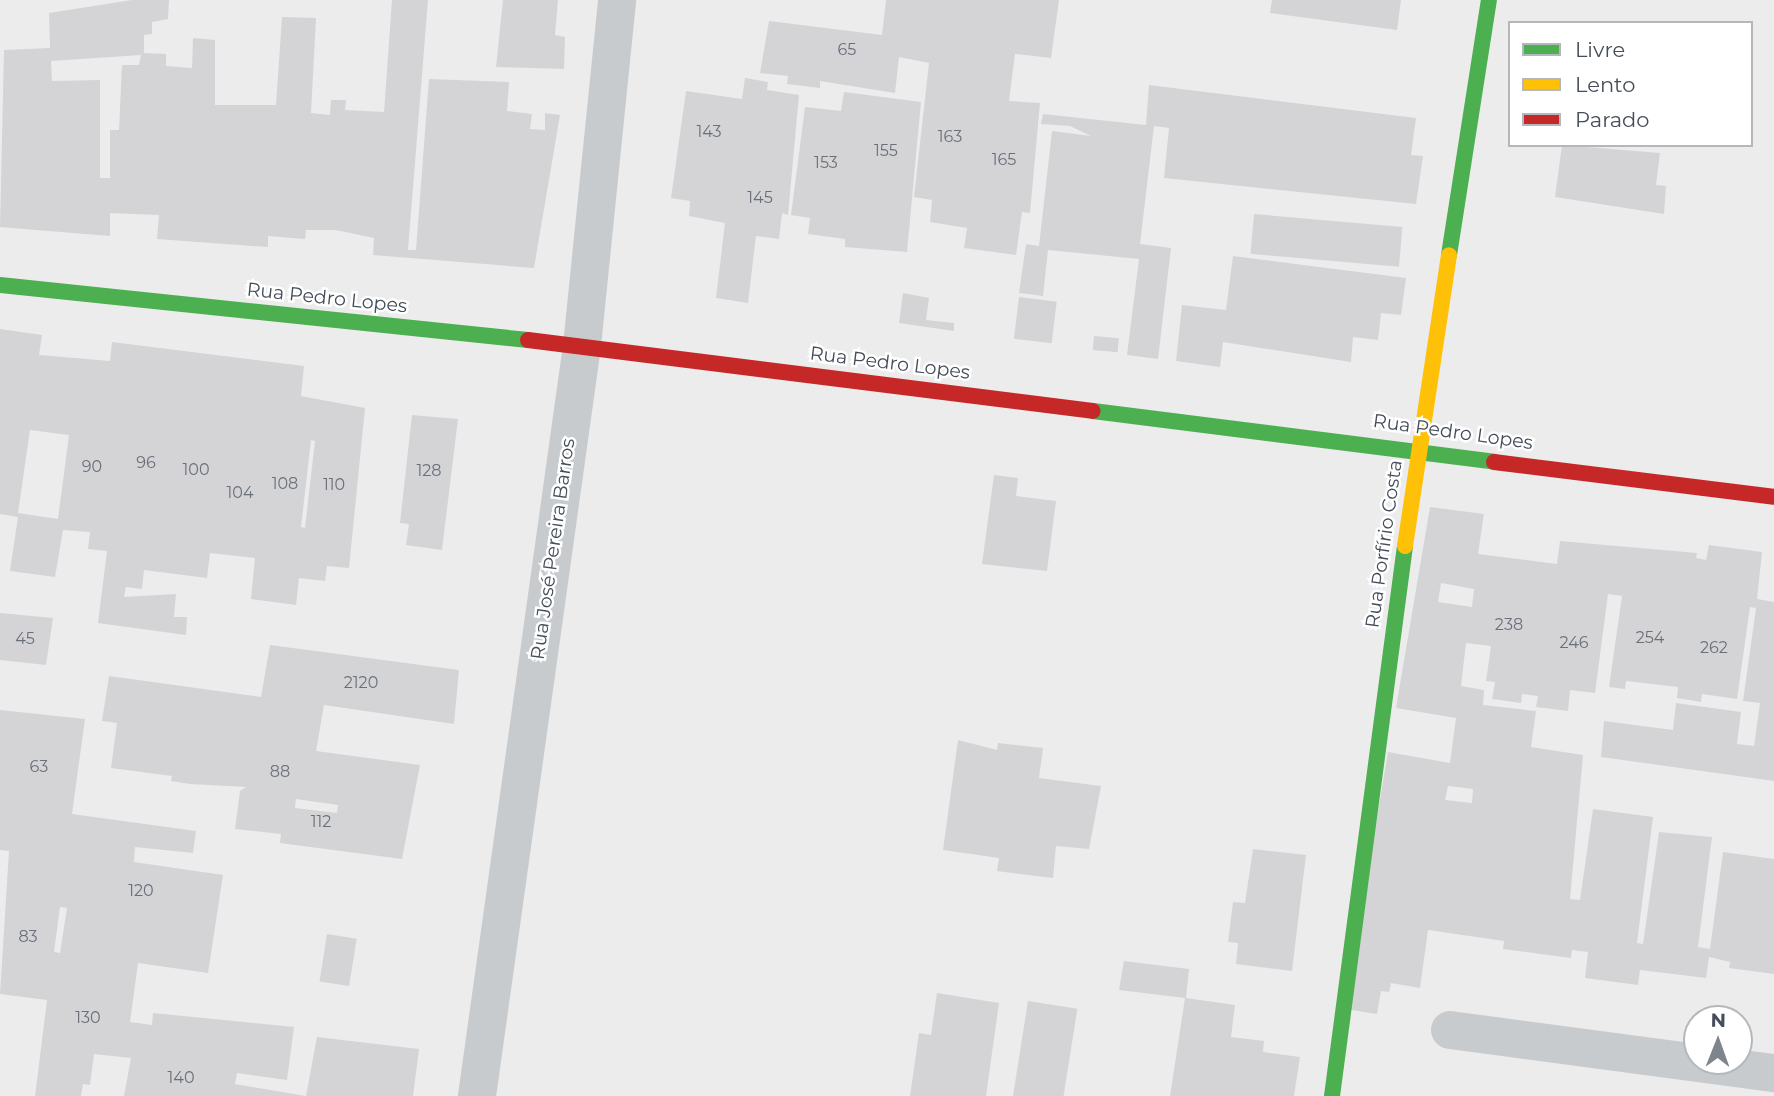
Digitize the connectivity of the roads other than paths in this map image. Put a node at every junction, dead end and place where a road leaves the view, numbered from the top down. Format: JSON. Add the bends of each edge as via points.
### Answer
{"nodes":[{"id":1,"x":617,"y":0,"type":"edge"},
{"id":2,"x":1489,"y":0,"type":"edge"},
{"id":3,"x":0,"y":285,"type":"edge"},
{"id":4,"x":582,"y":346,"type":"junction"},
{"id":5,"x":1418,"y":449,"type":"junction"},
{"id":6,"x":1774,"y":497,"type":"edge"},
{"id":7,"x":1450,"y":1030,"type":"dead end"},
{"id":8,"x":1774,"y":1073,"type":"edge"},
{"id":9,"x":477,"y":1096,"type":"edge"},
{"id":10,"x":1332,"y":1096,"type":"edge"}],
"edges":[{"from":1,"to":4,"type":"street","name":"Rua José Pereira Barros"},
{"from":2,"to":5,"type":"street","name":"Rua Porfírio Costa"},
{"from":3,"to":4,"type":"street","name":"Rua Pedro Lopes"},
{"from":4,"to":5,"type":"street","name":"Rua Pedro Lopes"},
{"from":4,"to":9,"type":"street","name":"Rua José Pereira Barros"},
{"from":5,"to":6,"type":"street","name":"Rua Pedro Lopes"},
{"from":5,"to":10,"type":"street","name":"Rua Porfírio Costa"},
{"from":7,"to":8,"type":"street"}]}
